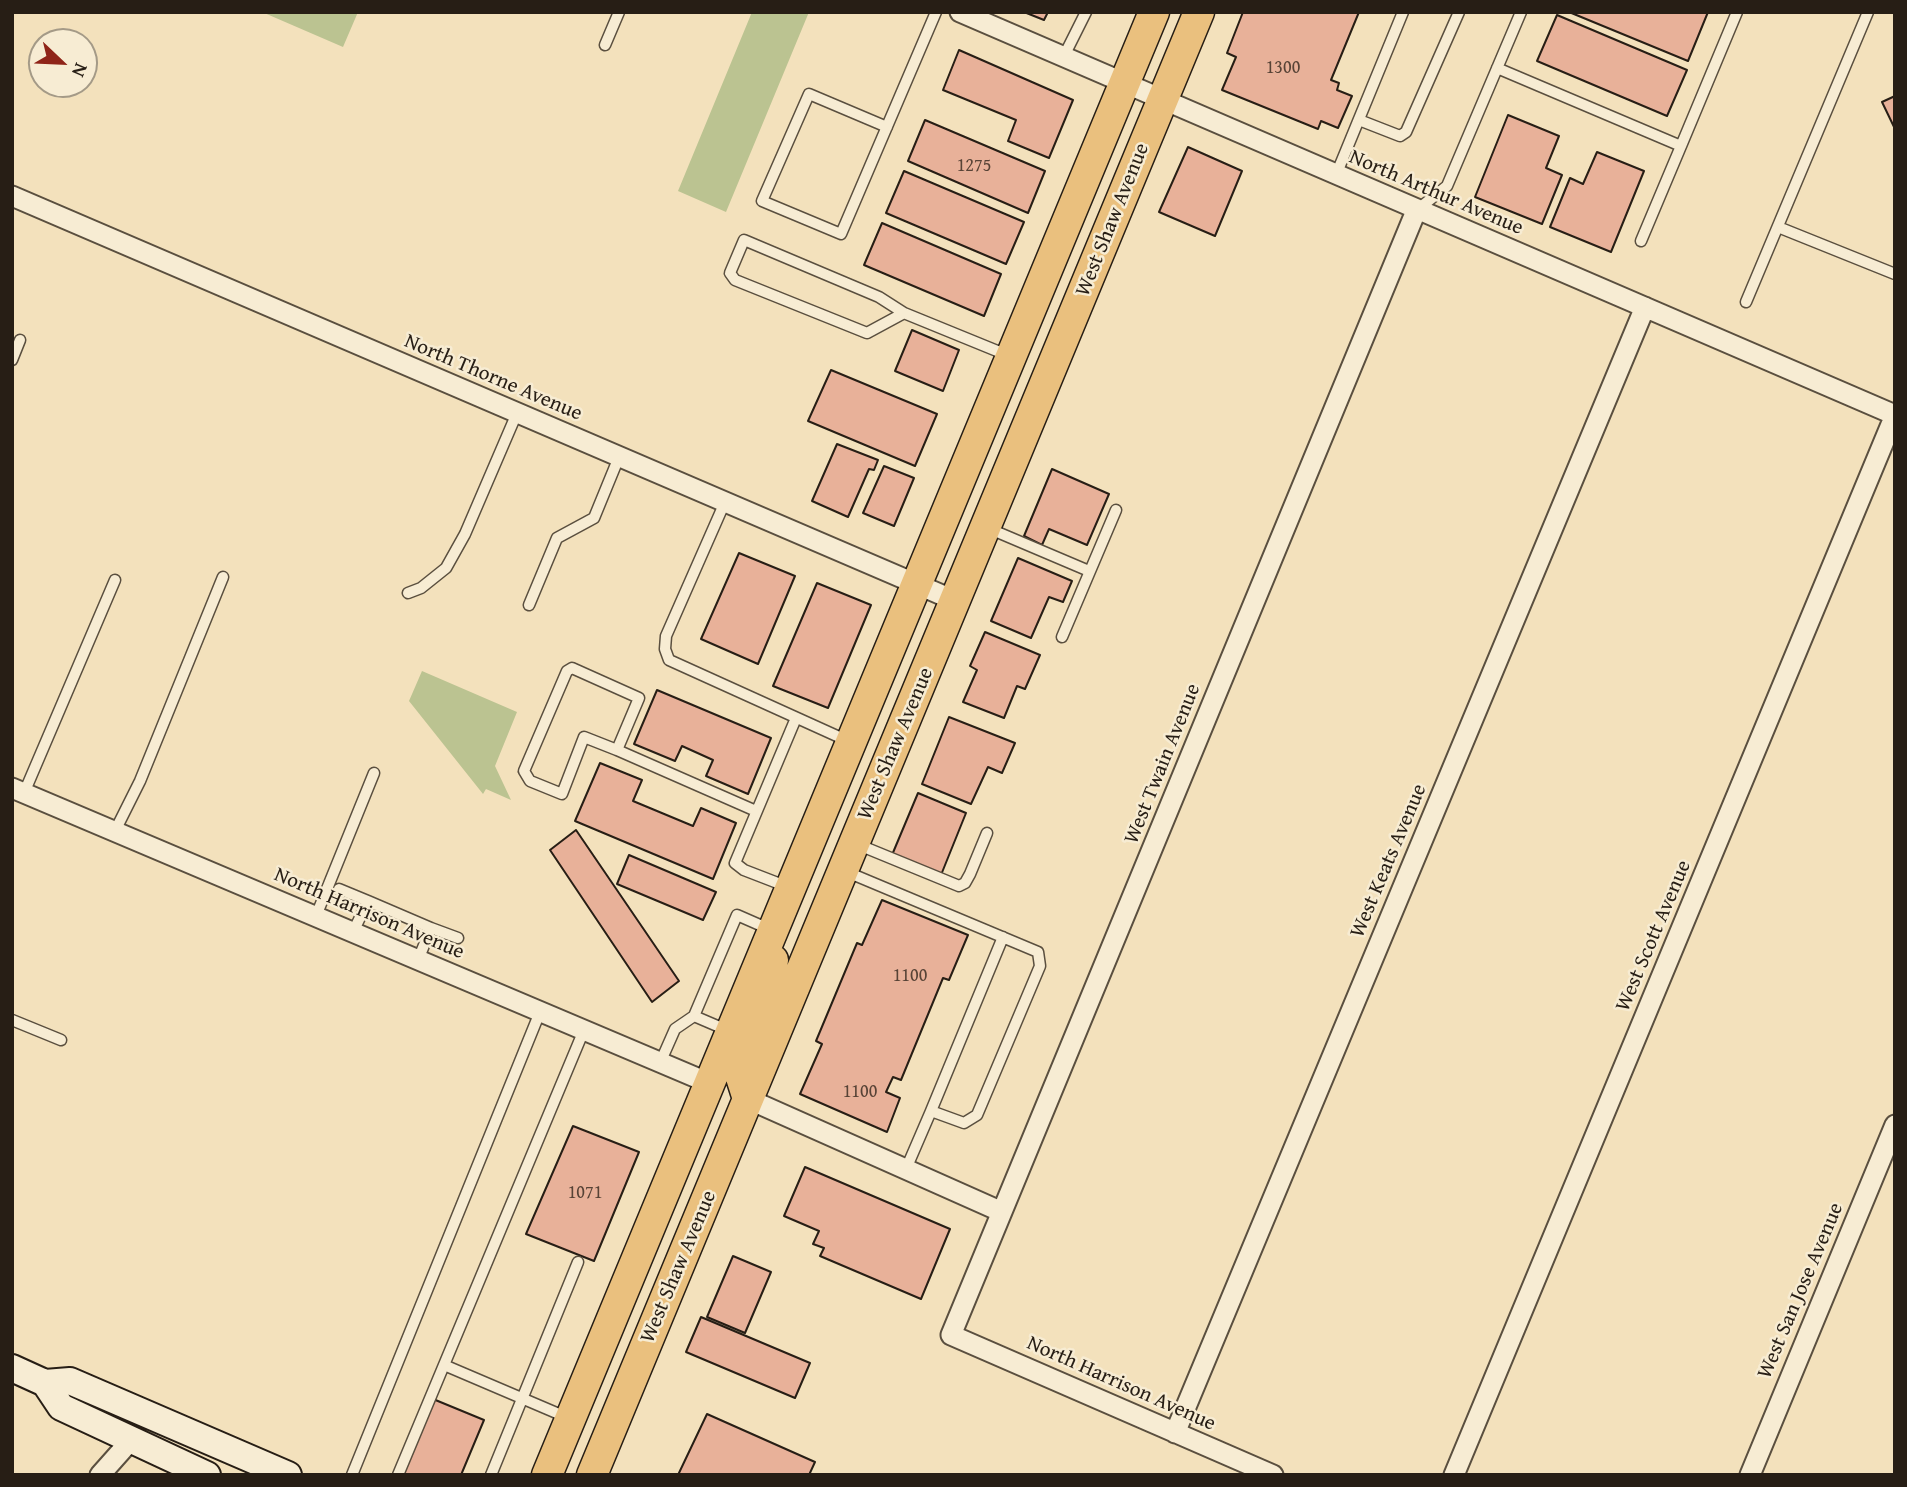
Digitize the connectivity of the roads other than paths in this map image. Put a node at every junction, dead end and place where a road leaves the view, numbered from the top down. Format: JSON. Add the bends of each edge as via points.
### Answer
{"nodes":[{"id":1,"x":619,"y":12,"type":"edge"},
{"id":2,"x":936,"y":12,"type":"edge"},
{"id":3,"x":960,"y":12,"type":"edge"},
{"id":4,"x":1086,"y":12,"type":"edge"},
{"id":5,"x":1154,"y":12,"type":"edge"},
{"id":6,"x":1199,"y":12,"type":"edge"},
{"id":7,"x":1403,"y":12,"type":"edge"},
{"id":8,"x":1459,"y":12,"type":"edge"},
{"id":9,"x":1521,"y":12,"type":"edge"},
{"id":10,"x":1737,"y":12,"type":"edge"},
{"id":11,"x":1868,"y":12,"type":"edge"},
{"id":12,"x":605,"y":45,"type":"dead end"},
{"id":13,"x":1064,"y":56,"type":"junction"},
{"id":14,"x":1497,"y":68,"type":"junction"},
{"id":15,"x":1125,"y":82,"type":"junction"},
{"id":16,"x":1163,"y":99,"type":"junction"},
{"id":17,"x":1359,"y":120,"type":"junction"},
{"id":18,"x":887,"y":127,"type":"junction"},
{"id":19,"x":1681,"y":146,"type":"junction"},
{"id":20,"x":1336,"y":175,"type":"junction"},
{"id":21,"x":12,"y":196,"type":"edge"},
{"id":22,"x":1416,"y":211,"type":"junction"},
{"id":23,"x":1778,"y":227,"type":"junction"},
{"id":24,"x":1641,"y":241,"type":"dead end"},
{"id":25,"x":1895,"y":274,"type":"edge"},
{"id":26,"x":1746,"y":302,"type":"dead end"},
{"id":27,"x":1645,"y":307,"type":"junction"},
{"id":28,"x":904,"y":313,"type":"junction"},
{"id":29,"x":20,"y":340,"type":"dead end"},
{"id":30,"x":1011,"y":356,"type":"junction"},
{"id":31,"x":12,"y":360,"type":"edge"},
{"id":32,"x":517,"y":413,"type":"junction"},
{"id":33,"x":1895,"y":415,"type":"edge"},
{"id":34,"x":619,"y":457,"type":"junction"},
{"id":35,"x":725,"y":502,"type":"junction"},
{"id":36,"x":1115,"y":510,"type":"dead end"},
{"id":37,"x":986,"y":527,"type":"junction"},
{"id":38,"x":1089,"y":571,"type":"junction"},
{"id":39,"x":223,"y":577,"type":"dead end"},
{"id":40,"x":115,"y":580,"type":"dead end"},
{"id":41,"x":916,"y":585,"type":"junction"},
{"id":42,"x":408,"y":593,"type":"dead end"},
{"id":43,"x":956,"y":601,"type":"junction"},
{"id":44,"x":529,"y":605,"type":"dead end"},
{"id":45,"x":1062,"y":637,"type":"dead end"},
{"id":46,"x":796,"y":718,"type":"junction"},
{"id":47,"x":851,"y":742,"type":"junction"},
{"id":48,"x":617,"y":750,"type":"junction"},
{"id":49,"x":374,"y":773,"type":"dead end"},
{"id":50,"x":18,"y":790,"type":"edge"},
{"id":51,"x":756,"y":811,"type":"junction"},
{"id":52,"x":115,"y":831,"type":"junction"},
{"id":53,"x":987,"y":833,"type":"dead end"},
{"id":54,"x":849,"y":857,"type":"junction"},
{"id":55,"x":790,"y":888,"type":"junction"},
{"id":56,"x":338,"y":889,"type":"dead end"},
{"id":57,"x":368,"y":901,"type":"junction"},
{"id":58,"x":316,"y":916,"type":"junction"},
{"id":59,"x":775,"y":924,"type":"junction"},
{"id":60,"x":431,"y":928,"type":"junction"},
{"id":61,"x":353,"y":932,"type":"junction"},
{"id":62,"x":1003,"y":937,"type":"junction"},
{"id":63,"x":458,"y":939,"type":"dead end"},
{"id":64,"x":418,"y":960,"type":"junction"},
{"id":65,"x":540,"y":1012,"type":"junction"},
{"id":66,"x":694,"y":1016,"type":"junction"},
{"id":67,"x":12,"y":1020,"type":"edge"},
{"id":68,"x":584,"y":1030,"type":"junction"},
{"id":69,"x":730,"y":1032,"type":"junction"},
{"id":70,"x":61,"y":1040,"type":"dead end"},
{"id":71,"x":660,"y":1063,"type":"junction"},
{"id":72,"x":709,"y":1083,"type":"junction"},
{"id":73,"x":748,"y":1100,"type":"junction"},
{"id":74,"x":931,"y":1111,"type":"junction"},
{"id":75,"x":1895,"y":1125,"type":"edge"},
{"id":76,"x":906,"y":1169,"type":"junction"},
{"id":77,"x":708,"y":1198,"type":"junction"},
{"id":78,"x":1002,"y":1212,"type":"junction"},
{"id":79,"x":578,"y":1262,"type":"dead end"},
{"id":80,"x":951,"y":1335,"type":"joint"},
{"id":81,"x":444,"y":1365,"type":"junction"},
{"id":82,"x":12,"y":1368,"type":"edge"},
{"id":83,"x":45,"y":1383,"type":"junction"},
{"id":84,"x":522,"y":1398,"type":"junction"},
{"id":85,"x":570,"y":1419,"type":"junction"},
{"id":86,"x":1175,"y":1433,"type":"junction"},
{"id":87,"x":132,"y":1439,"type":"junction"},
{"id":88,"x":100,"y":1475,"type":"edge"},
{"id":89,"x":207,"y":1475,"type":"edge"},
{"id":90,"x":288,"y":1475,"type":"edge"},
{"id":91,"x":352,"y":1475,"type":"edge"},
{"id":92,"x":398,"y":1475,"type":"edge"},
{"id":93,"x":491,"y":1475,"type":"edge"},
{"id":94,"x":547,"y":1475,"type":"edge"},
{"id":95,"x":592,"y":1475,"type":"edge"},
{"id":96,"x":1273,"y":1475,"type":"edge"},
{"id":97,"x":1454,"y":1475,"type":"edge"},
{"id":98,"x":1750,"y":1475,"type":"edge"}],
"edges":[{"from":1,"to":12,"type":"lane"},
{"from":2,"to":18,"type":"lane"},
{"from":3,"to":13,"type":"street","name":"North Arthur Avenue"},
{"from":4,"to":13,"type":"lane"},
{"from":5,"to":15,"type":"main road","name":"West Shaw Avenue"},
{"from":6,"to":16,"type":"main road","name":"West Shaw Avenue"},
{"from":7,"to":17,"type":"lane"},
{"from":8,"to":17,"type":"lane","via":[[1406,132],[1400,136]]},
{"from":9,"to":14,"type":"lane"},
{"from":10,"to":19,"type":"lane"},
{"from":11,"to":23,"type":"lane"},
{"from":13,"to":15,"type":"street","name":"North Arthur Avenue"},
{"from":14,"to":19,"type":"lane"},
{"from":14,"to":22,"type":"lane","via":[[1447,186]]},
{"from":15,"to":16,"type":"street","name":"North Arthur Avenue"},
{"from":15,"to":30,"type":"main road","name":"West Shaw Avenue"},
{"from":16,"to":20,"type":"street","name":"North Arthur Avenue"},
{"from":16,"to":37,"type":"main road","name":"West Shaw Avenue"},
{"from":17,"to":20,"type":"lane"},
{"from":18,"to":18,"type":"lane","via":[[841,234],[762,201],[809,94]]},
{"from":19,"to":24,"type":"lane"},
{"from":20,"to":22,"type":"street","name":"North Arthur Avenue"},
{"from":21,"to":32,"type":"street","name":"North Thorne Avenue"},
{"from":22,"to":27,"type":"street","name":"North Arthur Avenue"},
{"from":22,"to":78,"type":"street","name":"West Twain Avenue"},
{"from":23,"to":25,"type":"lane"},
{"from":23,"to":26,"type":"lane"},
{"from":27,"to":33,"type":"street","name":"North Arthur Avenue"},
{"from":27,"to":86,"type":"street","name":"West Keats Avenue"},
{"from":28,"to":28,"type":"lane","via":[[879,296],[744,240],[730,273],[736,280],[867,333]]},
{"from":28,"to":30,"type":"lane"},
{"from":29,"to":31,"type":"lane"},
{"from":30,"to":41,"type":"main road","name":"West Shaw Avenue"},
{"from":32,"to":34,"type":"street","name":"North Thorne Avenue"},
{"from":32,"to":42,"type":"lane","via":[[446,568]]},
{"from":33,"to":97,"type":"street","name":"West Scott Avenue"},
{"from":34,"to":35,"type":"street","name":"North Thorne Avenue"},
{"from":34,"to":44,"type":"lane","via":[[594,518],[557,538]]},
{"from":35,"to":41,"type":"street","name":"North Thorne Avenue"},
{"from":35,"to":46,"type":"lane","via":[[666,636],[665,649],[669,660],[681,667]]},
{"from":36,"to":38,"type":"lane"},
{"from":37,"to":38,"type":"lane"},
{"from":37,"to":43,"type":"main road","name":"West Shaw Avenue"},
{"from":38,"to":45,"type":"lane"},
{"from":39,"to":52,"type":"lane"},
{"from":40,"to":50,"type":"lane"},
{"from":41,"to":43,"type":"street","name":"North Thorne Avenue"},
{"from":41,"to":47,"type":"main road","name":"West Shaw Avenue"},
{"from":43,"to":54,"type":"main road","name":"West Shaw Avenue"},
{"from":46,"to":47,"type":"lane"},
{"from":46,"to":51,"type":"lane"},
{"from":47,"to":55,"type":"main road","name":"West Shaw Avenue"},
{"from":48,"to":48,"type":"lane","via":[[639,698],[572,668],[524,771],[530,781],[562,794],[584,737]]},
{"from":48,"to":51,"type":"lane"},
{"from":49,"to":58,"type":"lane"},
{"from":50,"to":52,"type":"street","name":"North Harrison Avenue"},
{"from":51,"to":55,"type":"lane","via":[[735,863]]},
{"from":52,"to":58,"type":"street","name":"North Harrison Avenue"},
{"from":53,"to":54,"type":"lane","via":[[970,874],[959,886]]},
{"from":54,"to":62,"type":"lane"},
{"from":54,"to":73,"type":"main road","name":"West Shaw Avenue"},
{"from":55,"to":59,"type":"main road","name":"West Shaw Avenue"},
{"from":56,"to":57,"type":"lane"},
{"from":57,"to":60,"type":"lane"},
{"from":57,"to":61,"type":"lane"},
{"from":58,"to":61,"type":"street","name":"North Harrison Avenue"},
{"from":59,"to":66,"type":"lane","via":[[737,915]]},
{"from":59,"to":69,"type":"main road","name":"West Shaw Avenue"},
{"from":59,"to":73,"type":"main road","via":[[766,999],[738,1071]]},
{"from":60,"to":63,"type":"lane"},
{"from":60,"to":64,"type":"lane"},
{"from":61,"to":64,"type":"street","name":"North Harrison Avenue"},
{"from":62,"to":74,"type":"lane"},
{"from":62,"to":74,"type":"lane","via":[[1038,952],[1040,967],[977,1115],[964,1123]]},
{"from":64,"to":65,"type":"street","name":"North Harrison Avenue"},
{"from":65,"to":68,"type":"street","name":"North Harrison Avenue"},
{"from":65,"to":91,"type":"lane"},
{"from":66,"to":69,"type":"lane"},
{"from":66,"to":71,"type":"lane","via":[[675,1029]]},
{"from":67,"to":70,"type":"lane"},
{"from":68,"to":71,"type":"street","name":"North Harrison Avenue"},
{"from":68,"to":81,"type":"lane"},
{"from":69,"to":72,"type":"main road","name":"West Shaw Avenue"},
{"from":71,"to":72,"type":"street","name":"North Harrison Avenue"},
{"from":72,"to":77,"type":"main road","via":[[722,1098],[723,1107],[695,1176]]},
{"from":72,"to":85,"type":"main road","name":"West Shaw Avenue"},
{"from":73,"to":76,"type":"street"},
{"from":73,"to":77,"type":"main road","name":"West Shaw Avenue"},
{"from":74,"to":76,"type":"lane"},
{"from":75,"to":98,"type":"street","name":"West San Jose Avenue"},
{"from":76,"to":78,"type":"street"},
{"from":77,"to":95,"type":"main road","name":"West Shaw Avenue"},
{"from":78,"to":80,"type":"street","name":"West Twain Avenue"},
{"from":79,"to":84,"type":"lane"},
{"from":80,"to":86,"type":"street","name":"North Harrison Avenue"},
{"from":81,"to":84,"type":"lane"},
{"from":81,"to":92,"type":"lane"},
{"from":82,"to":83,"type":"main road"},
{"from":83,"to":87,"type":"main road","via":[[61,1407]]},
{"from":83,"to":90,"type":"main road","via":[[70,1381]]},
{"from":84,"to":85,"type":"lane"},
{"from":84,"to":93,"type":"lane"},
{"from":85,"to":94,"type":"main road","name":"West Shaw Avenue"},
{"from":86,"to":96,"type":"street","name":"North Harrison Avenue"},
{"from":87,"to":88,"type":"street"},
{"from":87,"to":89,"type":"main road"}]}
